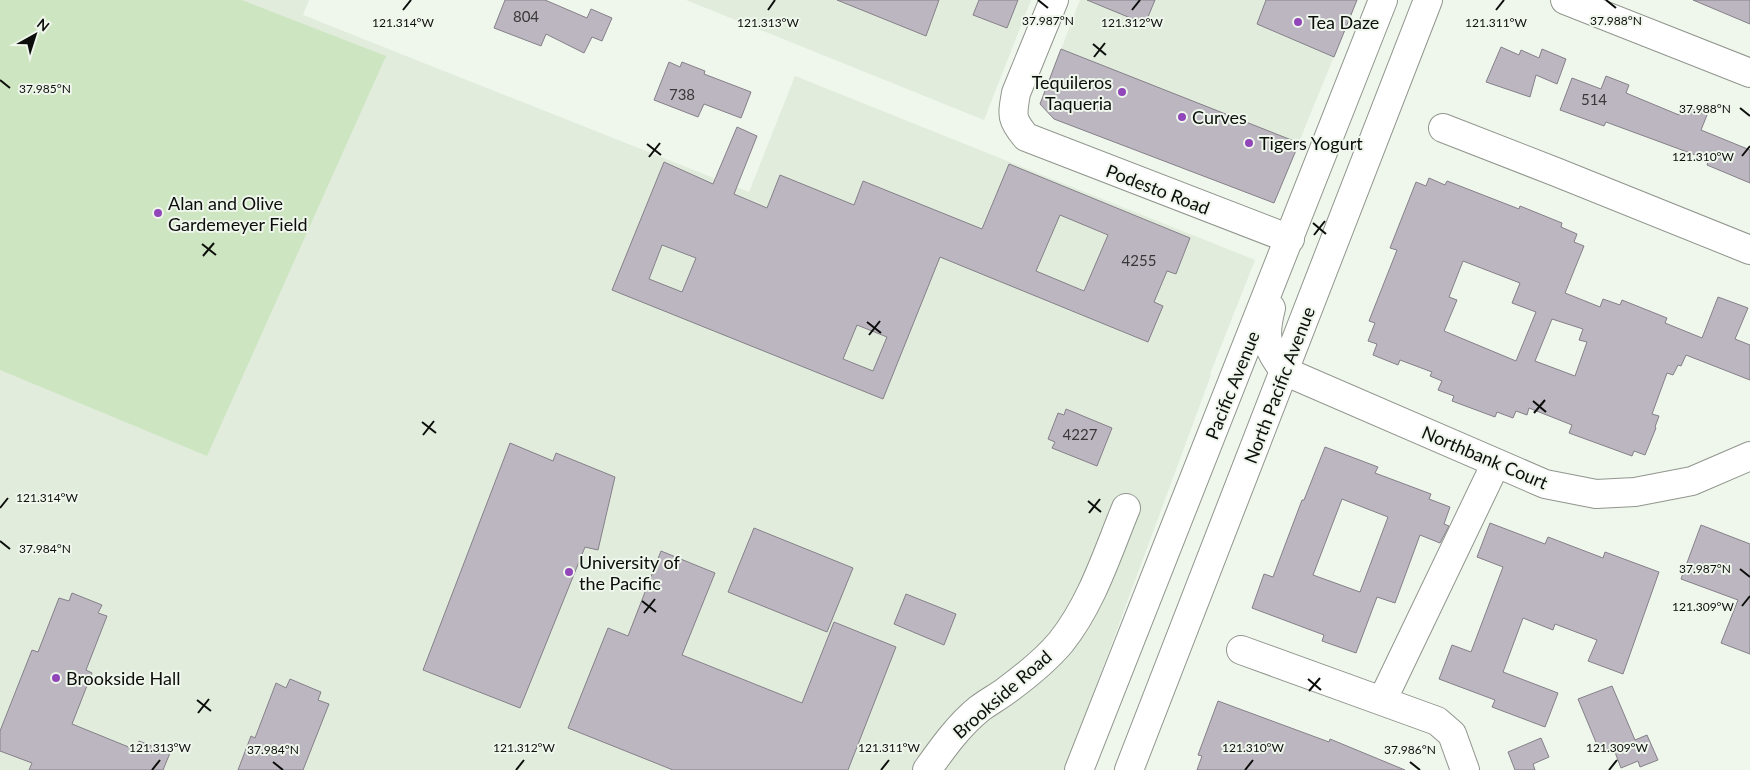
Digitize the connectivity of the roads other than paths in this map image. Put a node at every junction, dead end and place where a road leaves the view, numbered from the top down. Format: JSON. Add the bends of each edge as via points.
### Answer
{"nodes":[{"id":1,"x":1054,"y":0,"type":"edge"},
{"id":2,"x":1383,"y":0,"type":"edge"},
{"id":3,"x":1428,"y":0,"type":"edge"},
{"id":4,"x":1565,"y":0,"type":"edge"},
{"id":5,"x":1750,"y":73,"type":"edge"},
{"id":6,"x":1443,"y":128,"type":"dead end"},
{"id":7,"x":1290,"y":239,"type":"junction"},
{"id":8,"x":1750,"y":250,"type":"edge"},
{"id":9,"x":1284,"y":372,"type":"junction"},
{"id":10,"x":1750,"y":456,"type":"edge"},
{"id":11,"x":1496,"y":462,"type":"junction"},
{"id":12,"x":1126,"y":508,"type":"dead end"},
{"id":13,"x":1241,"y":650,"type":"dead end"},
{"id":14,"x":1382,"y":701,"type":"junction"},
{"id":15,"x":927,"y":770,"type":"edge"},
{"id":16,"x":1079,"y":770,"type":"edge"},
{"id":17,"x":1128,"y":770,"type":"edge"},
{"id":18,"x":1465,"y":770,"type":"edge"}],
"edges":[{"from":1,"to":7,"type":"street","name":"Podesto Road","via":[[1016,93],[1014,123],[1026,137]]},
{"from":2,"to":7,"type":"street","name":"Pacific Avenue"},
{"from":3,"to":9,"type":"street","name":"North Pacific Avenue"},
{"from":4,"to":5,"type":"street"},
{"from":6,"to":8,"type":"street"},
{"from":7,"to":9,"type":"street","via":[[1266,336],[1271,352]]},
{"from":7,"to":16,"type":"street","name":"Pacific Avenue"},
{"from":9,"to":11,"type":"street","name":"Northbank Court"},
{"from":9,"to":17,"type":"street","name":"North Pacific Avenue"},
{"from":10,"to":11,"type":"street","name":"Northbank Court","via":[[1692,481],[1636,492],[1596,494],[1545,484]]},
{"from":11,"to":14,"type":"street"},
{"from":12,"to":15,"type":"street","name":"Brookside Road","via":[[1091,594],[1061,642],[1045,659],[958,729]]},
{"from":13,"to":14,"type":"street"},
{"from":14,"to":18,"type":"street","via":[[1437,721],[1452,734]]}]}
